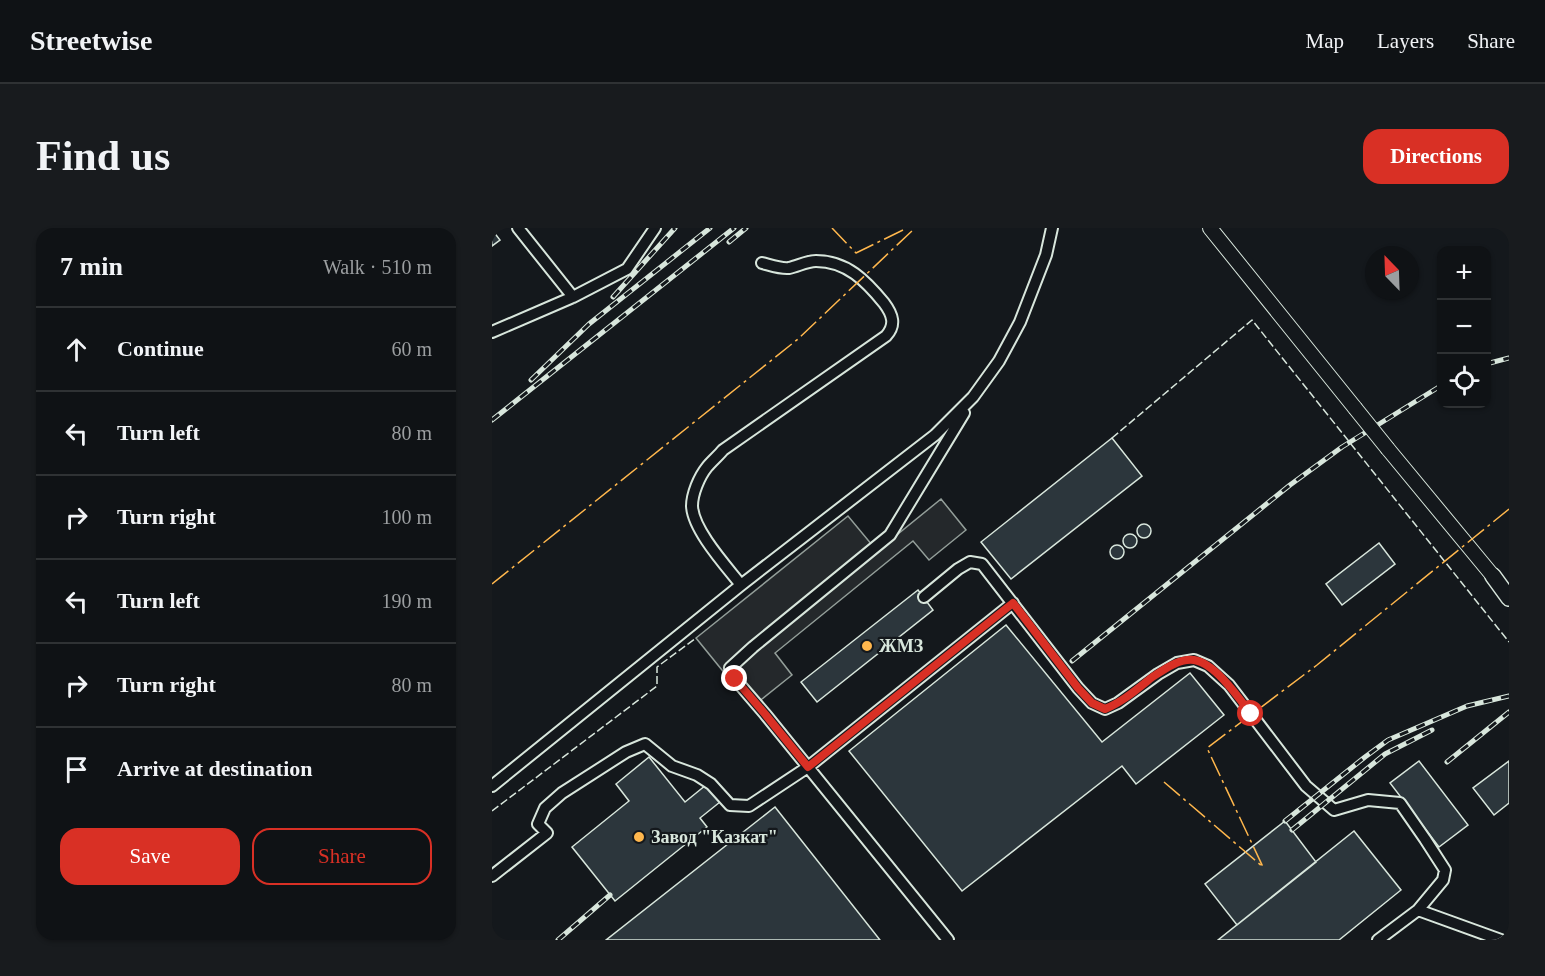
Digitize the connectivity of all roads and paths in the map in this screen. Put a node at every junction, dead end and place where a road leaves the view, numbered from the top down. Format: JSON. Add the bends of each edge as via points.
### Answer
{"nodes":[{"id":1,"x":518,"y":228,"type":"edge"},
{"id":2,"x":655,"y":228,"type":"edge"},
{"id":3,"x":1052,"y":228,"type":"edge"},
{"id":4,"x":1210,"y":228,"type":"edge"},
{"id":5,"x":762,"y":263,"type":"dead end"},
{"id":6,"x":573,"y":297,"type":"junction"},
{"id":7,"x":492,"y":332,"type":"edge"},
{"id":8,"x":973,"y":397,"type":"junction"},
{"id":9,"x":1493,"y":576,"type":"junction"},
{"id":10,"x":1509,"y":577,"type":"edge"},
{"id":11,"x":741,"y":585,"type":"junction"},
{"id":12,"x":924,"y":597,"type":"dead end"},
{"id":13,"x":1509,"y":598,"type":"edge"},
{"id":14,"x":1013,"y":603,"type":"junction"},
{"id":15,"x":808,"y":767,"type":"junction"},
{"id":16,"x":492,"y":786,"type":"edge"},
{"id":17,"x":492,"y":876,"type":"edge"},
{"id":18,"x":1418,"y":910,"type":"junction"},
{"id":19,"x":948,"y":940,"type":"edge"},
{"id":20,"x":1378,"y":940,"type":"edge"},
{"id":21,"x":1501,"y":940,"type":"edge"}],
"edges":[{"from":1,"to":6,"type":"street"},
{"from":2,"to":6,"type":"street","via":[[627,269]]},
{"from":3,"to":8,"type":"street","via":[[1046,255],[1020,322]]},
{"from":4,"to":9,"type":"main road","bridge":true},
{"from":5,"to":11,"type":"street","via":[[788,268],[815,261],[853,271],[886,306],[893,324],[886,336],[723,450],[706,469],[696,487],[692,508],[703,536]]},
{"from":6,"to":7,"type":"street"},
{"from":8,"to":11,"type":"street","via":[[935,435]]},
{"from":8,"to":15,"type":"street","via":[[890,535],[730,668]]},
{"from":9,"to":10,"type":"highway"},
{"from":9,"to":13,"type":"highway"},
{"from":11,"to":16,"type":"street"},
{"from":12,"to":14,"type":"street","via":[[970,562],[982,564]]},
{"from":14,"to":15,"type":"street"},
{"from":14,"to":18,"type":"street","via":[[1092,703],[1105,709],[1118,704],[1177,663],[1194,660],[1208,666],[1228,685],[1306,786],[1334,810],[1368,800],[1400,803],[1445,870],[1443,880]]},
{"from":15,"to":17,"type":"street","via":[[749,806],[730,805],[711,784],[672,766],[645,744],[562,793],[545,808],[538,824],[547,833]]},
{"from":15,"to":19,"type":"street"},
{"from":18,"to":20,"type":"street"},
{"from":18,"to":21,"type":"street"}]}
